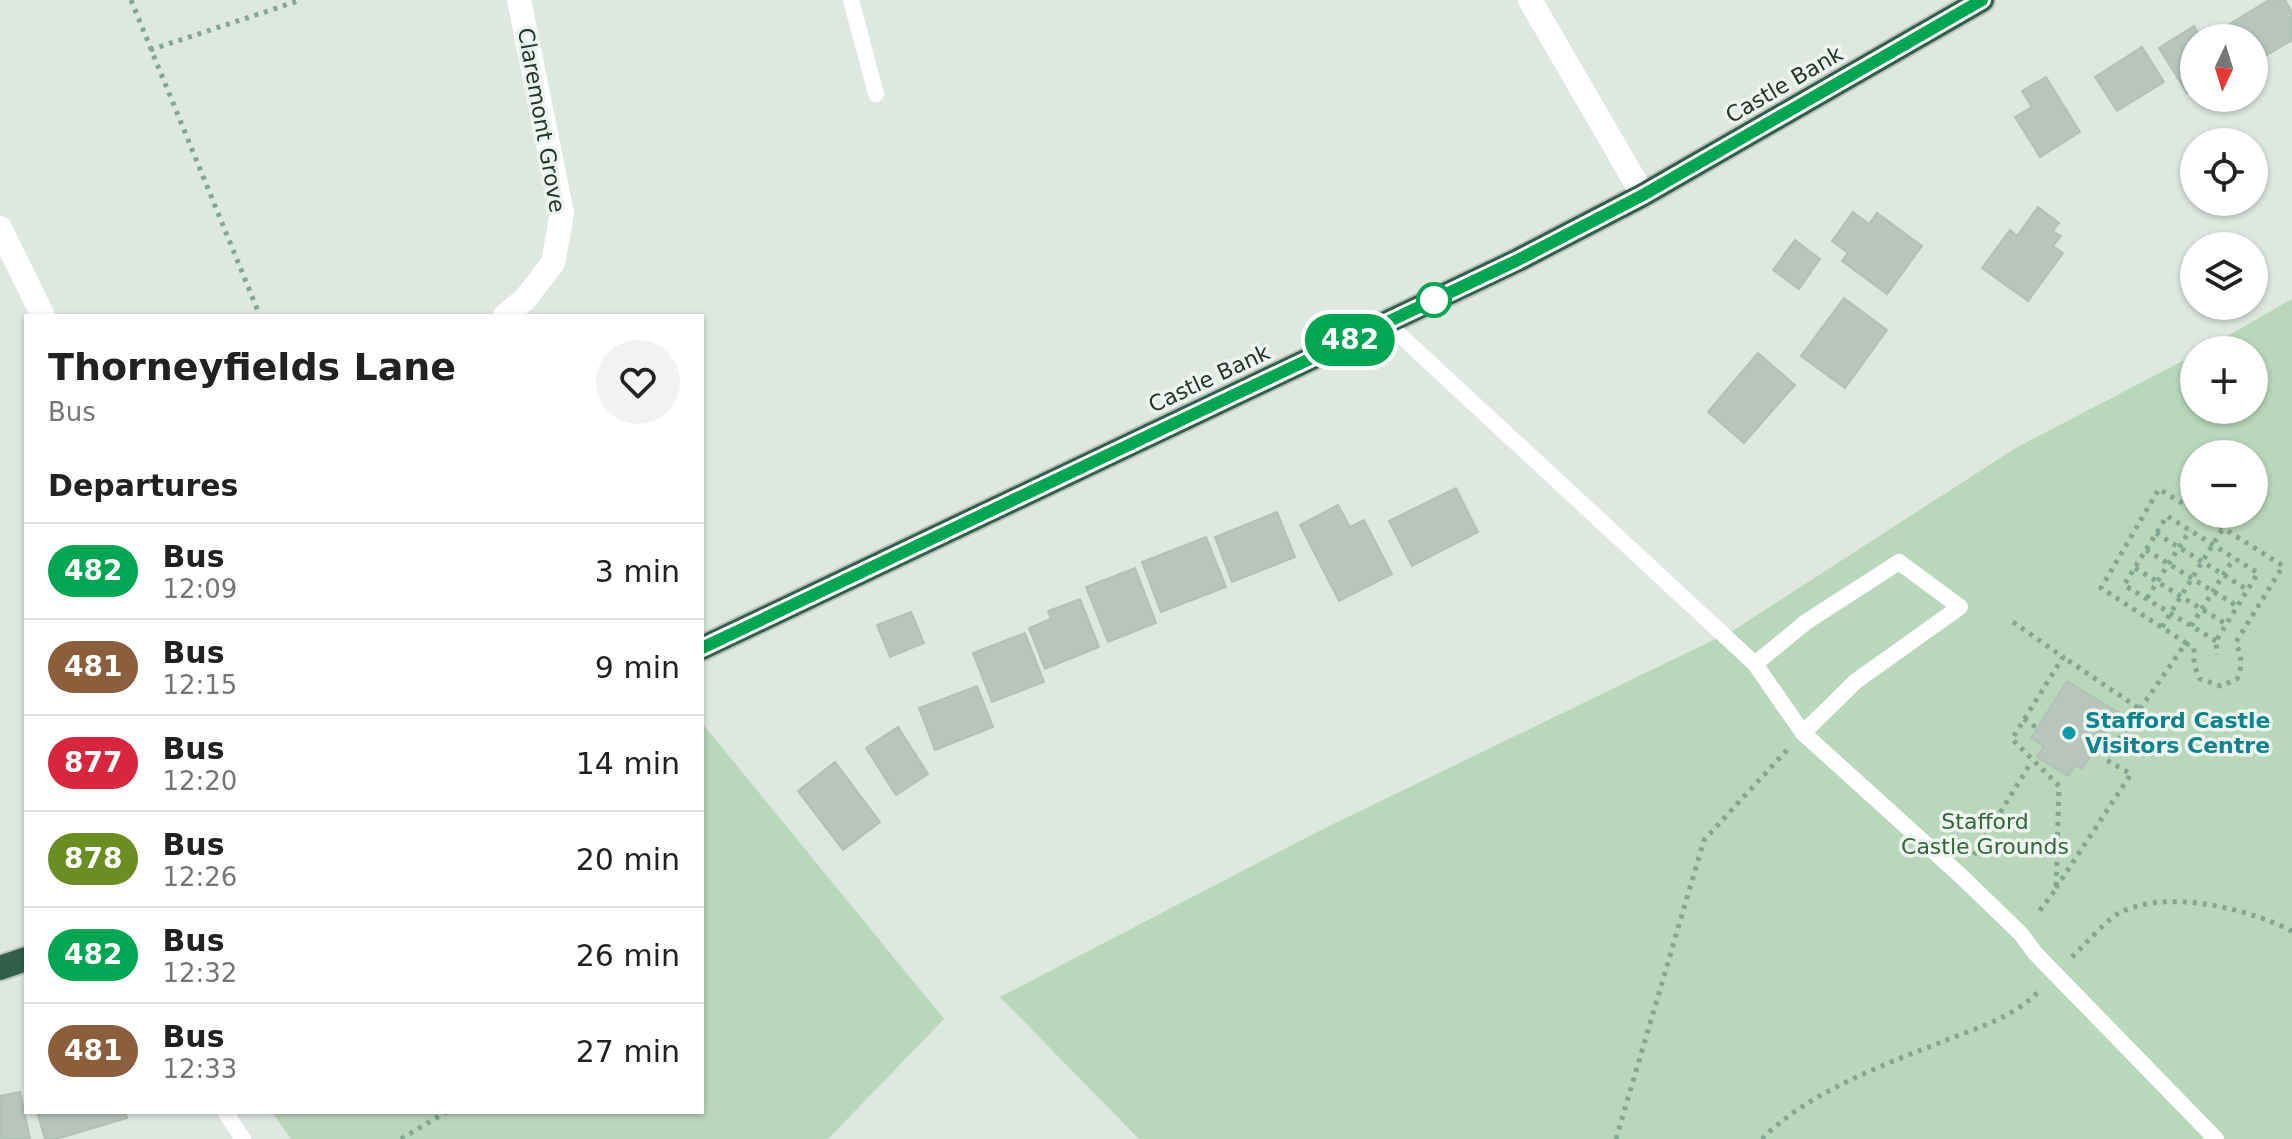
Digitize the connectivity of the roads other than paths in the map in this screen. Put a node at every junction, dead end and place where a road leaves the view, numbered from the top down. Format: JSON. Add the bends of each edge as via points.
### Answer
{"nodes":[{"id":1,"x":519,"y":0,"type":"edge"},
{"id":2,"x":851,"y":0,"type":"edge"},
{"id":3,"x":1530,"y":0,"type":"edge"},
{"id":4,"x":1982,"y":0,"type":"edge"},
{"id":5,"x":876,"y":94,"type":"dead end"},
{"id":6,"x":1643,"y":195,"type":"junction"},
{"id":7,"x":0,"y":228,"type":"edge"},
{"id":8,"x":42,"y":314,"type":"edge"},
{"id":9,"x":507,"y":314,"type":"edge"},
{"id":10,"x":1387,"y":323,"type":"junction"},
{"id":11,"x":704,"y":647,"type":"edge"},
{"id":12,"x":1755,"y":664,"type":"junction"},
{"id":13,"x":1803,"y":733,"type":"junction"},
{"id":14,"x":24,"y":960,"type":"edge"},
{"id":15,"x":0,"y":968,"type":"edge"},
{"id":16,"x":226,"y":1114,"type":"edge"},
{"id":17,"x":243,"y":1139,"type":"edge"},
{"id":18,"x":2216,"y":1139,"type":"edge"}],
"edges":[{"from":1,"to":9,"type":"street","name":"Claremont Grove","via":[[562,213],[553,263]]},
{"from":2,"to":5,"type":"lane"},
{"from":3,"to":6,"type":"street"},
{"from":4,"to":6,"type":"highway","name":"Castle Bank"},
{"from":6,"to":10,"type":"highway","name":"Castle Bank"},
{"from":7,"to":8,"type":"street"},
{"from":10,"to":11,"type":"highway","name":"Castle Bank"},
{"from":10,"to":12,"type":"lane"},
{"from":12,"to":13,"type":"lane"},
{"from":12,"to":13,"type":"lane","via":[[1806,622],[1899,562],[1960,607],[1856,681]]},
{"from":13,"to":18,"type":"lane","via":[[2021,934]]},
{"from":14,"to":15,"type":"highway"},
{"from":16,"to":17,"type":"lane"}]}
